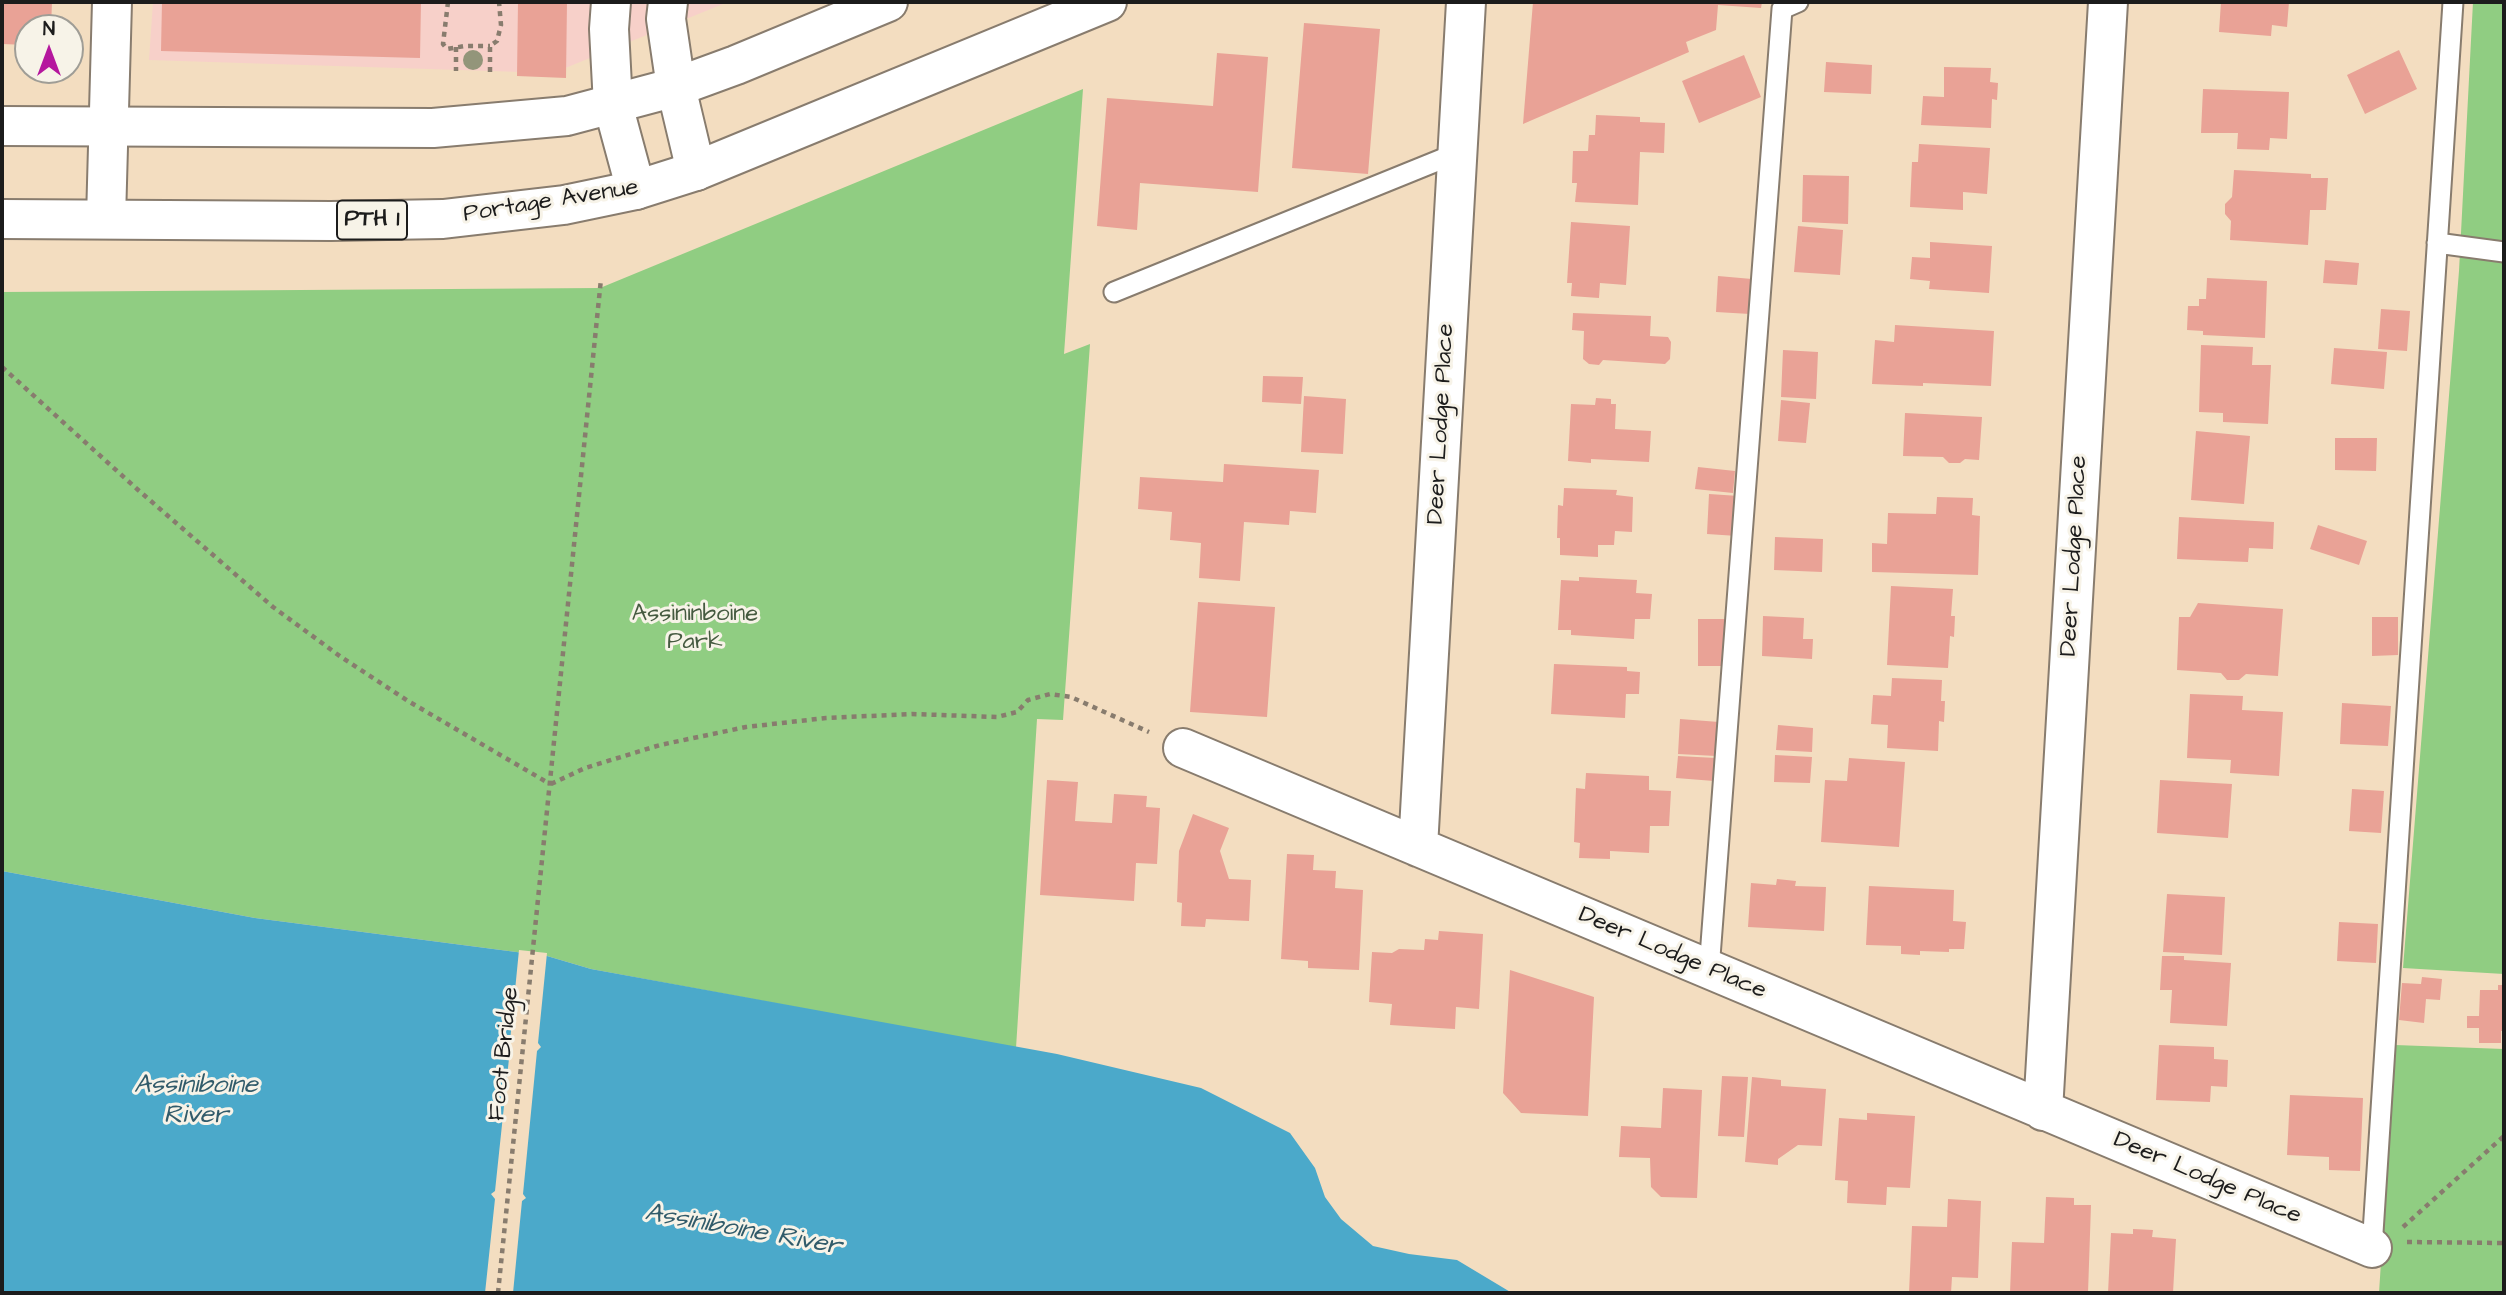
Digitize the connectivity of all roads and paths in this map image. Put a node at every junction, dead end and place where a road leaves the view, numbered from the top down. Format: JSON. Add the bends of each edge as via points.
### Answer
{"nodes":[{"id":1,"x":112,"y":2,"type":"edge"},
{"id":2,"x":448,"y":2,"type":"edge"},
{"id":3,"x":499,"y":2,"type":"edge"},
{"id":4,"x":611,"y":2,"type":"edge"},
{"id":5,"x":668,"y":2,"type":"edge"},
{"id":6,"x":888,"y":2,"type":"edge"},
{"id":7,"x":1107,"y":2,"type":"edge"},
{"id":8,"x":1466,"y":2,"type":"edge"},
{"id":9,"x":1798,"y":2,"type":"edge"},
{"id":10,"x":2108,"y":2,"type":"edge"},
{"id":11,"x":2454,"y":2,"type":"edge"},
{"id":12,"x":490,"y":46,"type":"junction"},
{"id":13,"x":456,"y":47,"type":"junction"},
{"id":14,"x":456,"y":71,"type":"dead end"},
{"id":15,"x":489,"y":72,"type":"dead end"},
{"id":16,"x":676,"y":87,"type":"junction"},
{"id":17,"x":613,"y":105,"type":"junction"},
{"id":18,"x":2,"y":126,"type":"edge"},
{"id":19,"x":107,"y":126,"type":"junction"},
{"id":20,"x":1457,"y":153,"type":"junction"},
{"id":21,"x":696,"y":171,"type":"junction"},
{"id":22,"x":636,"y":190,"type":"junction"},
{"id":23,"x":2,"y":219,"type":"edge"},
{"id":24,"x":106,"y":219,"type":"junction"},
{"id":25,"x":2437,"y":243,"type":"junction"},
{"id":26,"x":2504,"y":251,"type":"edge"},
{"id":27,"x":601,"y":279,"type":"dead end"},
{"id":28,"x":1114,"y":292,"type":"dead end"},
{"id":29,"x":2,"y":367,"type":"edge"},
{"id":30,"x":1183,"y":748,"type":"joint"},
{"id":31,"x":550,"y":784,"type":"junction"},
{"id":32,"x":1418,"y":847,"type":"junction"},
{"id":33,"x":1709,"y":970,"type":"junction"},
{"id":34,"x":2043,"y":1111,"type":"junction"},
{"id":35,"x":2504,"y":1136,"type":"edge"},
{"id":36,"x":2504,"y":1243,"type":"edge"},
{"id":37,"x":2380,"y":1244,"type":"junction"},
{"id":38,"x":498,"y":1293,"type":"edge"}],
"edges":[{"from":1,"to":19,"type":"main road"},
{"from":2,"to":13,"type":"path","via":[[443,44],[447,49]]},
{"from":3,"to":12,"type":"path","via":[[501,25],[497,41]]},
{"from":4,"to":17,"type":"main road"},
{"from":5,"to":16,"type":"main road","via":[[666,19]]},
{"from":6,"to":16,"type":"main road"},
{"from":7,"to":21,"type":"main road","name":"Portage Avenue","number":"PTH 1"},
{"from":8,"to":20,"type":"main road","name":"Deer Lodge Place"},
{"from":9,"to":33,"type":"lane","via":[[1782,9]]},
{"from":10,"to":34,"type":"main road","name":"Deer Lodge Place"},
{"from":11,"to":25,"type":"lane"},
{"from":12,"to":13,"type":"path"},
{"from":12,"to":15,"type":"path"},
{"from":13,"to":14,"type":"path"},
{"from":16,"to":17,"type":"main road"},
{"from":16,"to":21,"type":"main road"},
{"from":17,"to":19,"type":"main road","via":[[567,116],[433,128]]},
{"from":17,"to":22,"type":"main road"},
{"from":18,"to":19,"type":"main road"},
{"from":19,"to":24,"type":"main road"},
{"from":20,"to":28,"type":"lane"},
{"from":20,"to":32,"type":"main road","name":"Deer Lodge Place"},
{"from":21,"to":22,"type":"main road","name":"Portage Avenue","number":"PTH 1"},
{"from":22,"to":24,"type":"main road","name":"Portage Avenue","number":"PTH 1","via":[[564,205],[443,219]]},
{"from":23,"to":24,"type":"main road","name":"Portage Avenue","number":"PTH 1"},
{"from":25,"to":26,"type":"lane"},
{"from":25,"to":37,"type":"lane"},
{"from":27,"to":31,"type":"path","name":"Foot Bridge"},
{"from":29,"to":31,"type":"path","via":[[273,607],[408,701]]},
{"from":30,"to":31,"type":"path","via":[[1071,697],[1050,694],[997,717],[912,714],[746,727],[660,745]]},
{"from":30,"to":32,"type":"main road","name":"Deer Lodge Place"},
{"from":31,"to":38,"type":"path","name":"Foot Bridge"},
{"from":32,"to":33,"type":"main road","name":"Deer Lodge Place"},
{"from":33,"to":34,"type":"main road","name":"Deer Lodge Place"},
{"from":34,"to":37,"type":"main road","name":"Deer Lodge Place"},
{"from":35,"to":37,"type":"path"},
{"from":36,"to":37,"type":"path"}]}
